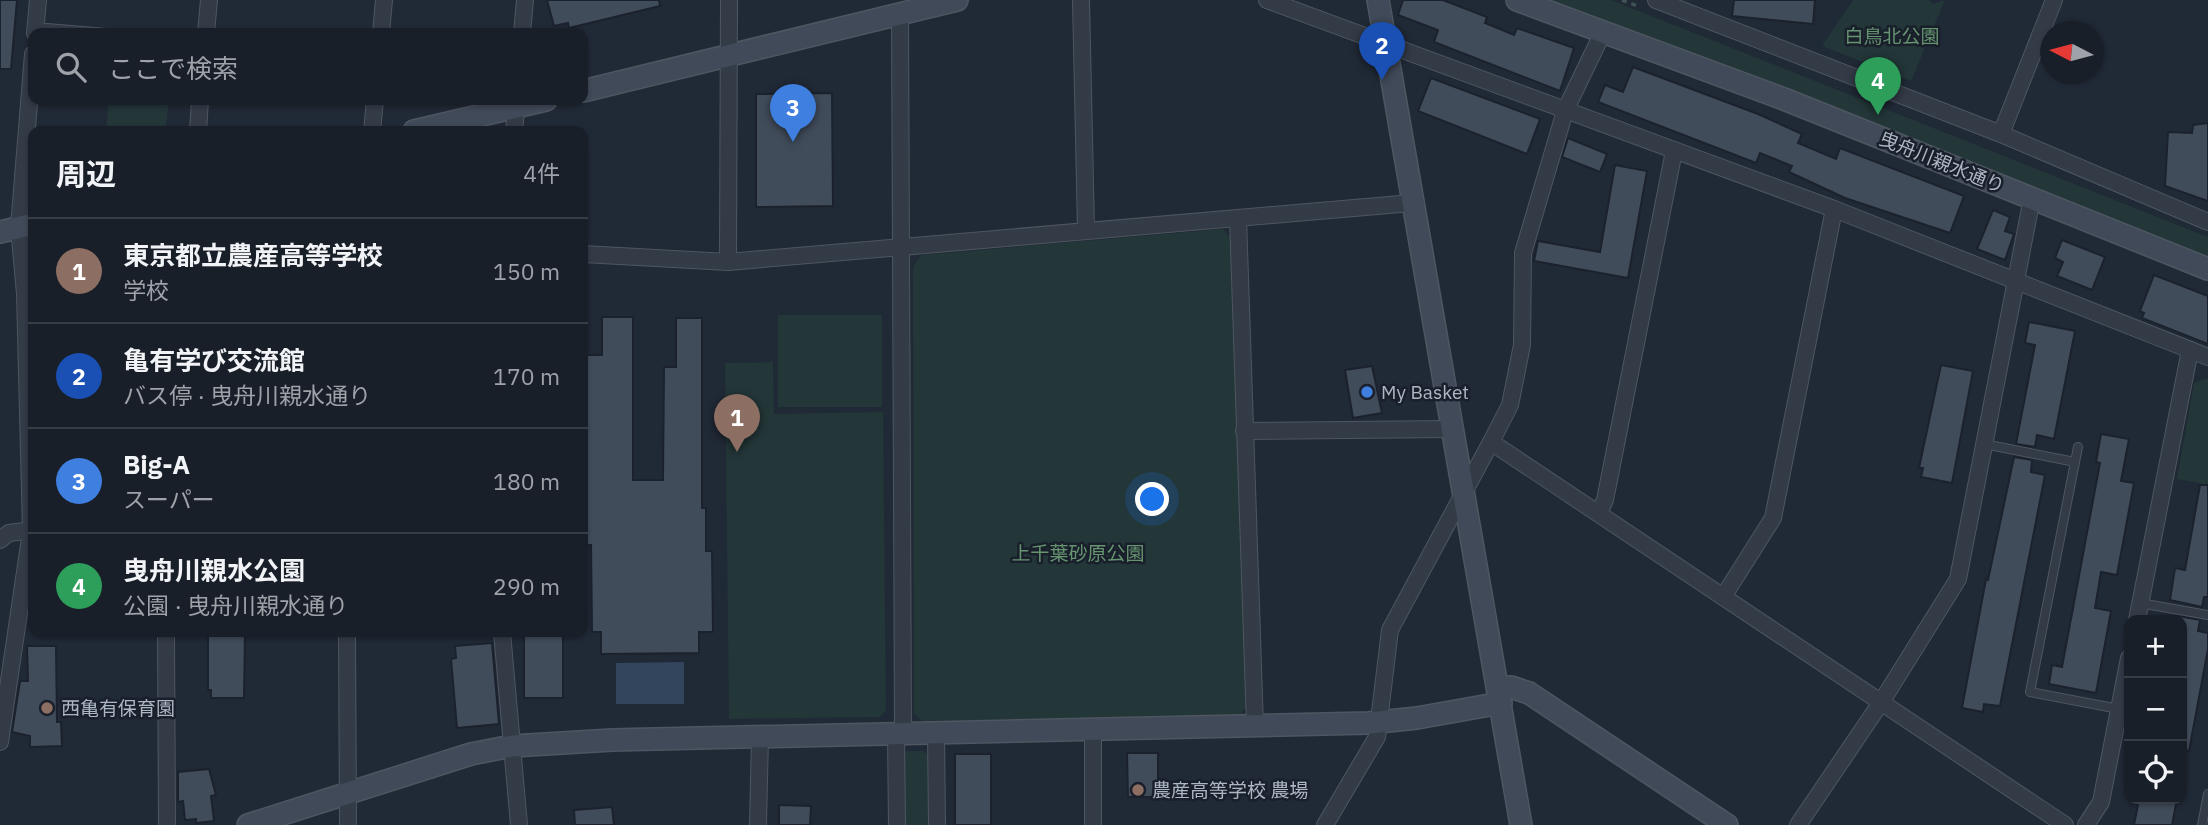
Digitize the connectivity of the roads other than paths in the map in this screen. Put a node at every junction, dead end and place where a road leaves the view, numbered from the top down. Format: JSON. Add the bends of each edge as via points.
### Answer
{"nodes":[{"id":1,"x":38,"y":0,"type":"edge"},
{"id":2,"x":209,"y":0,"type":"edge"},
{"id":3,"x":384,"y":0,"type":"edge"},
{"id":4,"x":525,"y":0,"type":"edge"},
{"id":5,"x":729,"y":0,"type":"edge"},
{"id":6,"x":957,"y":0,"type":"edge"},
{"id":7,"x":1081,"y":0,"type":"edge"},
{"id":8,"x":1267,"y":0,"type":"edge"},
{"id":9,"x":1378,"y":0,"type":"edge"},
{"id":10,"x":1517,"y":0,"type":"edge"},
{"id":11,"x":1656,"y":0,"type":"edge"},
{"id":12,"x":2054,"y":0,"type":"edge"},
{"id":13,"x":900,"y":14,"type":"junction"},
{"id":14,"x":35,"y":28,"type":"edge"},
{"id":15,"x":206,"y":28,"type":"edge"},
{"id":16,"x":381,"y":28,"type":"edge"},
{"id":17,"x":522,"y":28,"type":"edge"},
{"id":18,"x":1603,"y":32,"type":"junction"},
{"id":19,"x":1384,"y":43,"type":"junction"},
{"id":20,"x":729,"y":54,"type":"junction"},
{"id":21,"x":588,"y":90,"type":"edge"},
{"id":22,"x":29,"y":105,"type":"edge"},
{"id":23,"x":200,"y":105,"type":"edge"},
{"id":24,"x":375,"y":105,"type":"edge"},
{"id":25,"x":512,"y":105,"type":"edge"},
{"id":26,"x":516,"y":105,"type":"edge"},
{"id":27,"x":1566,"y":111,"type":"junction"},
{"id":28,"x":198,"y":126,"type":"edge"},
{"id":29,"x":372,"y":126,"type":"edge"},
{"id":30,"x":433,"y":126,"type":"edge"},
{"id":31,"x":514,"y":126,"type":"edge"},
{"id":32,"x":2001,"y":134,"type":"junction"},
{"id":33,"x":1674,"y":151,"type":"junction"},
{"id":34,"x":2032,"y":198,"type":"junction"},
{"id":35,"x":1412,"y":203,"type":"junction"},
{"id":36,"x":1834,"y":209,"type":"junction"},
{"id":37,"x":1238,"y":218,"type":"junction"},
{"id":38,"x":2208,"y":222,"type":"edge"},
{"id":39,"x":18,"y":228,"type":"edge"},
{"id":40,"x":1086,"y":230,"type":"junction"},
{"id":41,"x":902,"y":247,"type":"junction"},
{"id":42,"x":588,"y":254,"type":"edge"},
{"id":43,"x":729,"y":262,"type":"junction"},
{"id":44,"x":2208,"y":270,"type":"edge"},
{"id":45,"x":2015,"y":280,"type":"junction"},
{"id":46,"x":2190,"y":350,"type":"junction"},
{"id":47,"x":2208,"y":357,"type":"edge"},
{"id":48,"x":28,"y":396,"type":"edge"},
{"id":49,"x":1451,"y":429,"type":"junction"},
{"id":50,"x":1244,"y":431,"type":"junction"},
{"id":51,"x":1490,"y":442,"type":"junction"},
{"id":52,"x":1984,"y":444,"type":"junction"},
{"id":53,"x":2078,"y":447,"type":"dead end"},
{"id":54,"x":2075,"y":462,"type":"junction"},
{"id":55,"x":1463,"y":493,"type":"junction"},
{"id":56,"x":1599,"y":513,"type":"junction"},
{"id":57,"x":28,"y":531,"type":"edge"},
{"id":58,"x":0,"y":540,"type":"edge"},
{"id":59,"x":28,"y":558,"type":"edge"},
{"id":60,"x":1723,"y":597,"type":"junction"},
{"id":61,"x":2140,"y":603,"type":"junction"},
{"id":62,"x":2138,"y":615,"type":"edge"},
{"id":63,"x":2208,"y":615,"type":"edge"},
{"id":64,"x":166,"y":637,"type":"edge"},
{"id":65,"x":346,"y":637,"type":"edge"},
{"id":66,"x":502,"y":637,"type":"edge"},
{"id":67,"x":2125,"y":678,"type":"edge"},
{"id":68,"x":1499,"y":696,"type":"junction"},
{"id":69,"x":1882,"y":701,"type":"junction"},
{"id":70,"x":2119,"y":709,"type":"junction"},
{"id":71,"x":1379,"y":723,"type":"junction"},
{"id":72,"x":1255,"y":726,"type":"junction"},
{"id":73,"x":1093,"y":728,"type":"junction"},
{"id":74,"x":900,"y":733,"type":"junction"},
{"id":75,"x":936,"y":733,"type":"junction"},
{"id":76,"x":760,"y":736,"type":"junction"},
{"id":77,"x":0,"y":743,"type":"edge"},
{"id":78,"x":512,"y":746,"type":"junction"},
{"id":79,"x":347,"y":791,"type":"junction"},
{"id":80,"x":2208,"y":794,"type":"edge"},
{"id":81,"x":1331,"y":822,"type":"edge"},
{"id":82,"x":167,"y":825,"type":"edge"},
{"id":83,"x":248,"y":825,"type":"edge"},
{"id":84,"x":348,"y":825,"type":"edge"},
{"id":85,"x":519,"y":825,"type":"edge"},
{"id":86,"x":758,"y":825,"type":"edge"},
{"id":87,"x":897,"y":825,"type":"edge"},
{"id":88,"x":937,"y":825,"type":"edge"},
{"id":89,"x":1093,"y":825,"type":"edge"},
{"id":90,"x":1521,"y":825,"type":"edge"},
{"id":91,"x":1727,"y":825,"type":"edge"},
{"id":92,"x":1798,"y":825,"type":"edge"},
{"id":93,"x":2065,"y":825,"type":"edge"},
{"id":94,"x":2086,"y":825,"type":"edge"},
{"id":95,"x":2202,"y":825,"type":"edge"}],
"edges":[{"from":1,"to":14,"type":"street"},
{"from":2,"to":15,"type":"street"},
{"from":3,"to":16,"type":"street"},
{"from":4,"to":17,"type":"street"},
{"from":5,"to":20,"type":"street"},
{"from":6,"to":13,"type":"street"},
{"from":7,"to":40,"type":"street"},
{"from":8,"to":19,"type":"street"},
{"from":9,"to":19,"type":"street"},
{"from":10,"to":18,"type":"street","name":"曳舟川親水通り"},
{"from":11,"to":32,"type":"street"},
{"from":12,"to":32,"type":"street"},
{"from":13,"to":20,"type":"street"},
{"from":13,"to":41,"type":"street"},
{"from":18,"to":27,"type":"street"},
{"from":18,"to":34,"type":"street","name":"曳舟川親水通り"},
{"from":19,"to":27,"type":"street"},
{"from":19,"to":35,"type":"street"},
{"from":20,"to":21,"type":"street"},
{"from":20,"to":43,"type":"street"},
{"from":22,"to":39,"type":"street"},
{"from":23,"to":28,"type":"street"},
{"from":24,"to":29,"type":"street"},
{"from":25,"to":30,"type":"street"},
{"from":26,"to":31,"type":"street"},
{"from":27,"to":33,"type":"street"},
{"from":27,"to":51,"type":"street","via":[[1523,253],[1522,345],[1510,405]]},
{"from":32,"to":38,"type":"street"},
{"from":33,"to":36,"type":"street"},
{"from":33,"to":56,"type":"street"},
{"from":34,"to":44,"type":"street","name":"曳舟川親水通り"},
{"from":34,"to":45,"type":"street"},
{"from":35,"to":37,"type":"street"},
{"from":35,"to":49,"type":"street"},
{"from":36,"to":45,"type":"street"},
{"from":36,"to":60,"type":"street","via":[[1773,518]]},
{"from":37,"to":40,"type":"street"},
{"from":37,"to":50,"type":"street"},
{"from":39,"to":48,"type":"street"},
{"from":40,"to":41,"type":"street"},
{"from":41,"to":43,"type":"street"},
{"from":41,"to":74,"type":"street"},
{"from":42,"to":43,"type":"street"},
{"from":45,"to":46,"type":"street"},
{"from":45,"to":52,"type":"street"},
{"from":46,"to":47,"type":"street"},
{"from":46,"to":61,"type":"street"},
{"from":49,"to":50,"type":"street"},
{"from":49,"to":55,"type":"street"},
{"from":50,"to":72,"type":"street"},
{"from":51,"to":55,"type":"street"},
{"from":51,"to":56,"type":"street"},
{"from":52,"to":54,"type":"lane"},
{"from":52,"to":69,"type":"street","via":[[1958,579]]},
{"from":53,"to":54,"type":"lane"},
{"from":54,"to":70,"type":"lane","via":[[2030,692]]},
{"from":55,"to":68,"type":"street"},
{"from":55,"to":71,"type":"street","via":[[1390,630]]},
{"from":56,"to":60,"type":"street"},
{"from":57,"to":58,"type":"street","via":[[9,533]]},
{"from":59,"to":77,"type":"street"},
{"from":60,"to":69,"type":"street"},
{"from":61,"to":62,"type":"street"},
{"from":61,"to":63,"type":"lane"},
{"from":64,"to":82,"type":"street"},
{"from":65,"to":79,"type":"street"},
{"from":66,"to":78,"type":"street"},
{"from":67,"to":70,"type":"street"},
{"from":68,"to":71,"type":"street"},
{"from":68,"to":90,"type":"street"},
{"from":68,"to":91,"type":"street","via":[[1529,693]]},
{"from":69,"to":92,"type":"street"},
{"from":69,"to":93,"type":"street"},
{"from":70,"to":94,"type":"street","via":[[2101,802]]},
{"from":71,"to":72,"type":"street"},
{"from":71,"to":81,"type":"street","via":[[1373,747]]},
{"from":72,"to":73,"type":"street"},
{"from":73,"to":75,"type":"street"},
{"from":73,"to":89,"type":"street"},
{"from":74,"to":75,"type":"street"},
{"from":74,"to":76,"type":"street"},
{"from":74,"to":87,"type":"street"},
{"from":75,"to":88,"type":"street"},
{"from":76,"to":78,"type":"street"},
{"from":76,"to":86,"type":"street"},
{"from":78,"to":79,"type":"street"},
{"from":78,"to":85,"type":"street"},
{"from":79,"to":83,"type":"street"},
{"from":79,"to":84,"type":"street"},
{"from":80,"to":95,"type":"lane"}]}
